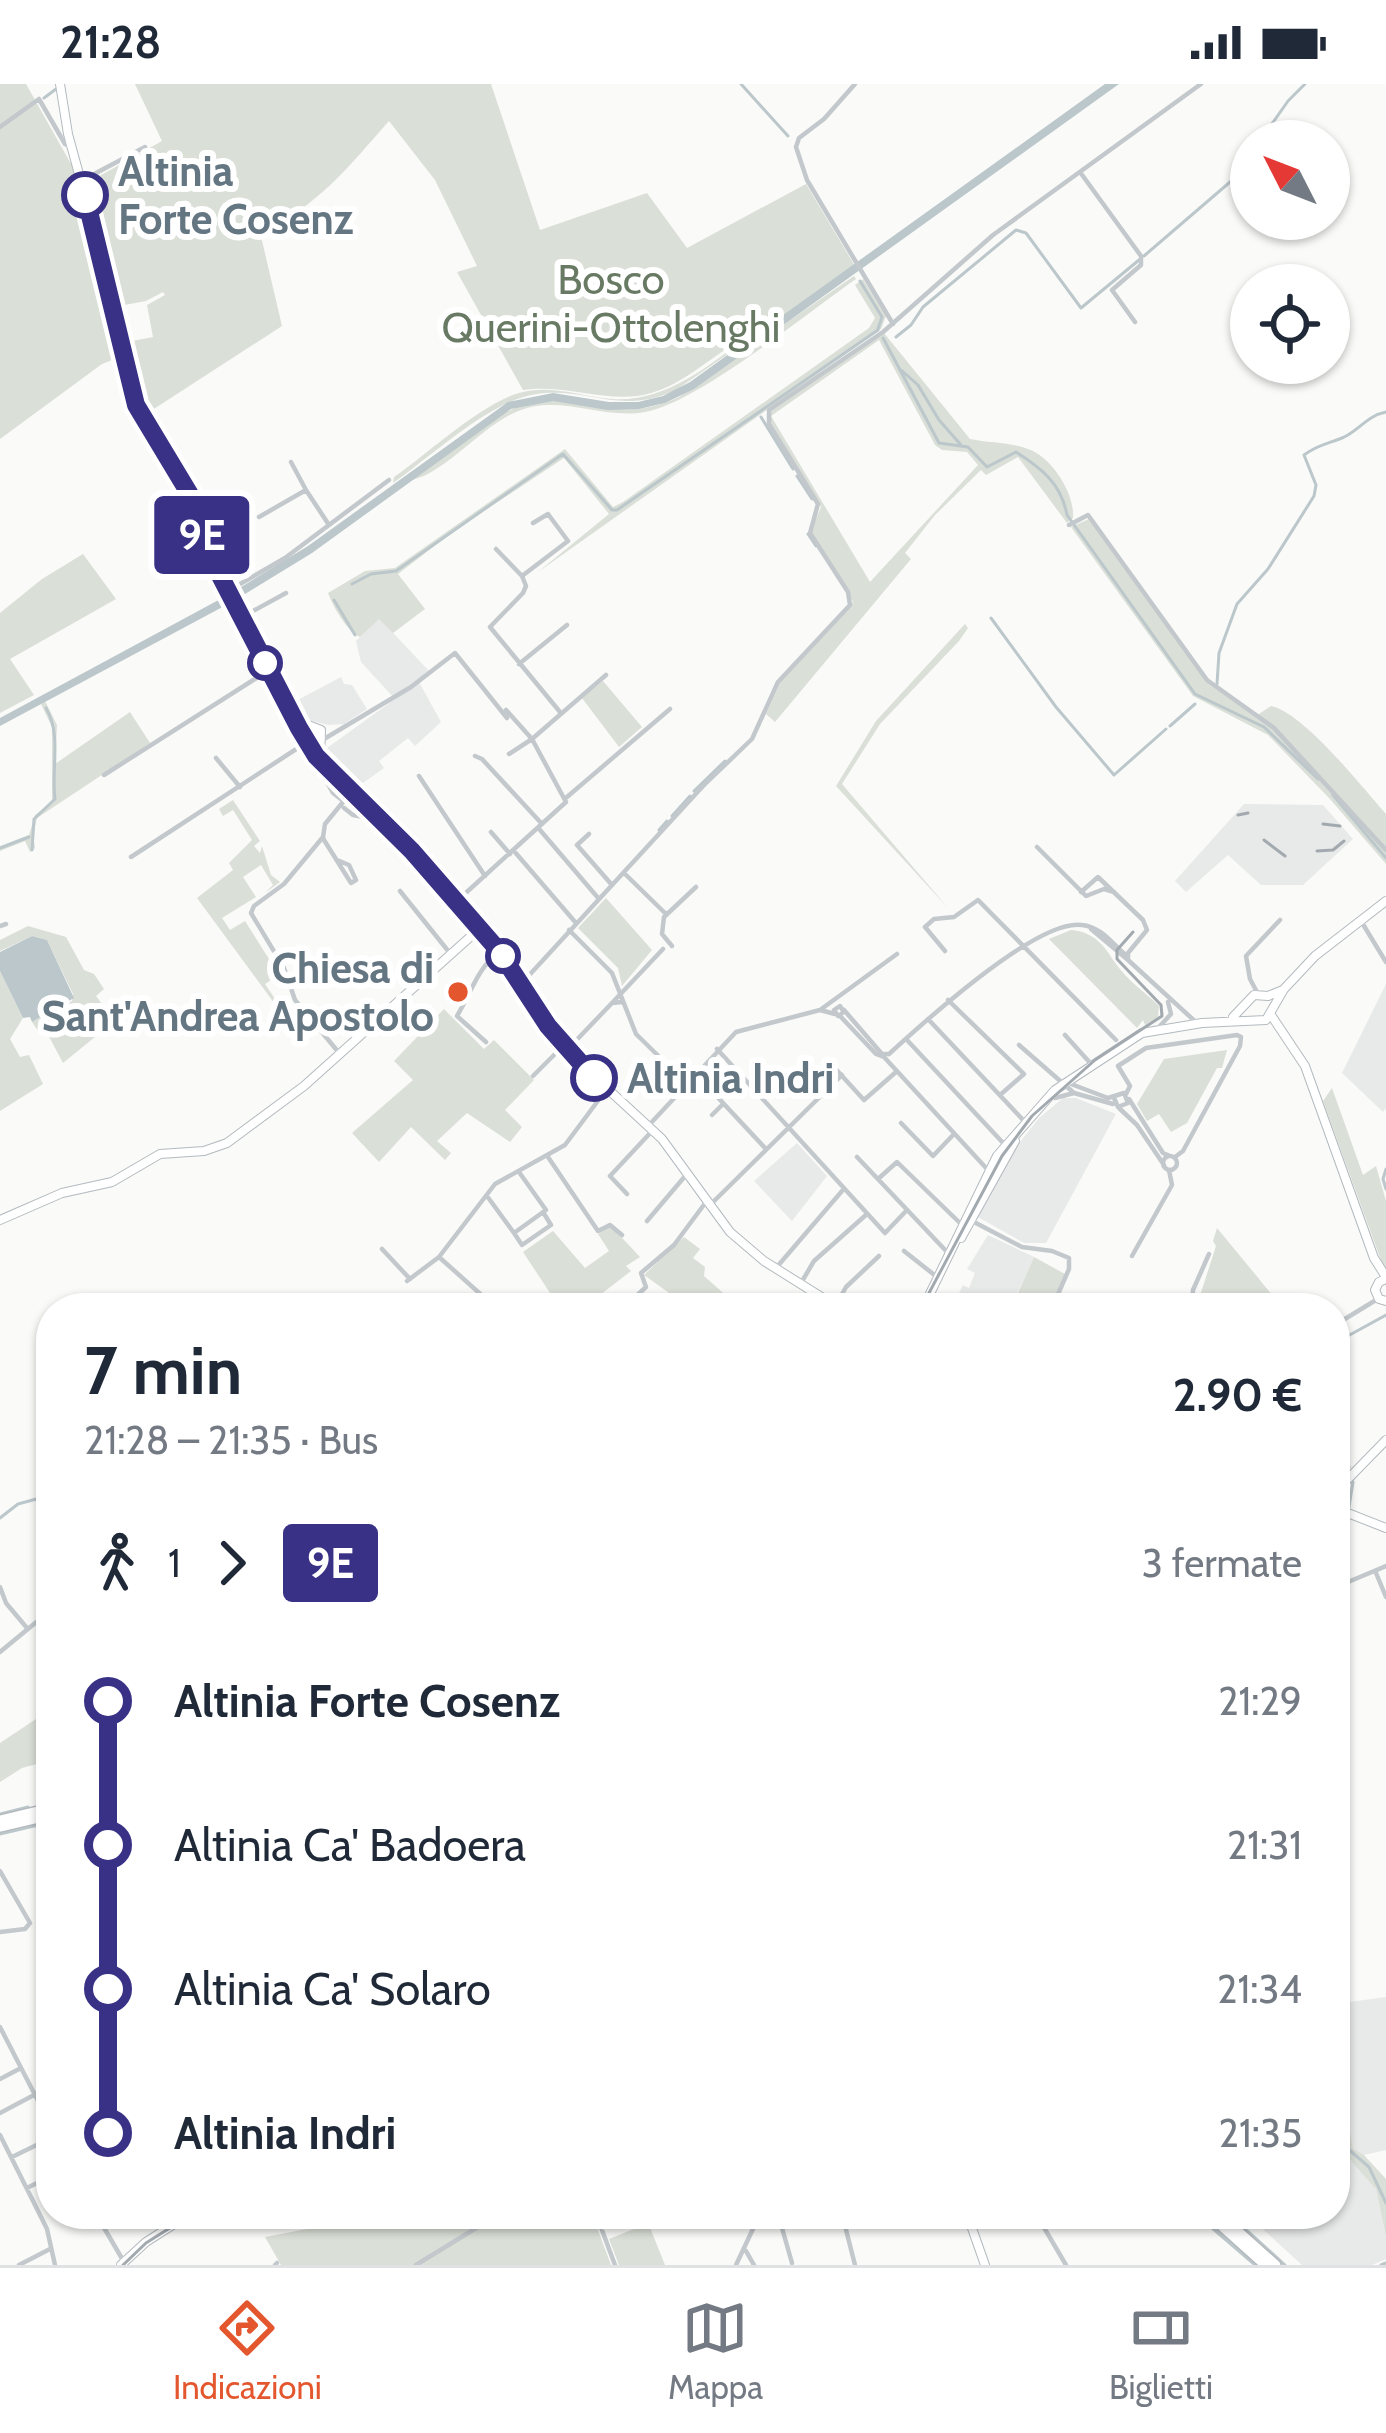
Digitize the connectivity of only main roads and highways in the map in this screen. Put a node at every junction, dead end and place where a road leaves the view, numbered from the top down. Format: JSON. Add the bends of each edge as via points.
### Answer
{"nodes":[{"id":1,"x":36,"y":1815,"type":"edge"},
{"id":2,"x":0,"y":1824,"type":"edge"},
{"id":3,"x":1225,"y":2229,"type":"edge"},
{"id":4,"x":1236,"y":2229,"type":"edge"},
{"id":5,"x":1265,"y":2265,"type":"edge"},
{"id":6,"x":1276,"y":2265,"type":"edge"}],
"edges":[{"from":1,"to":2,"type":"main road"},
{"from":3,"to":5,"type":"main road"},
{"from":4,"to":6,"type":"main road"}]}
